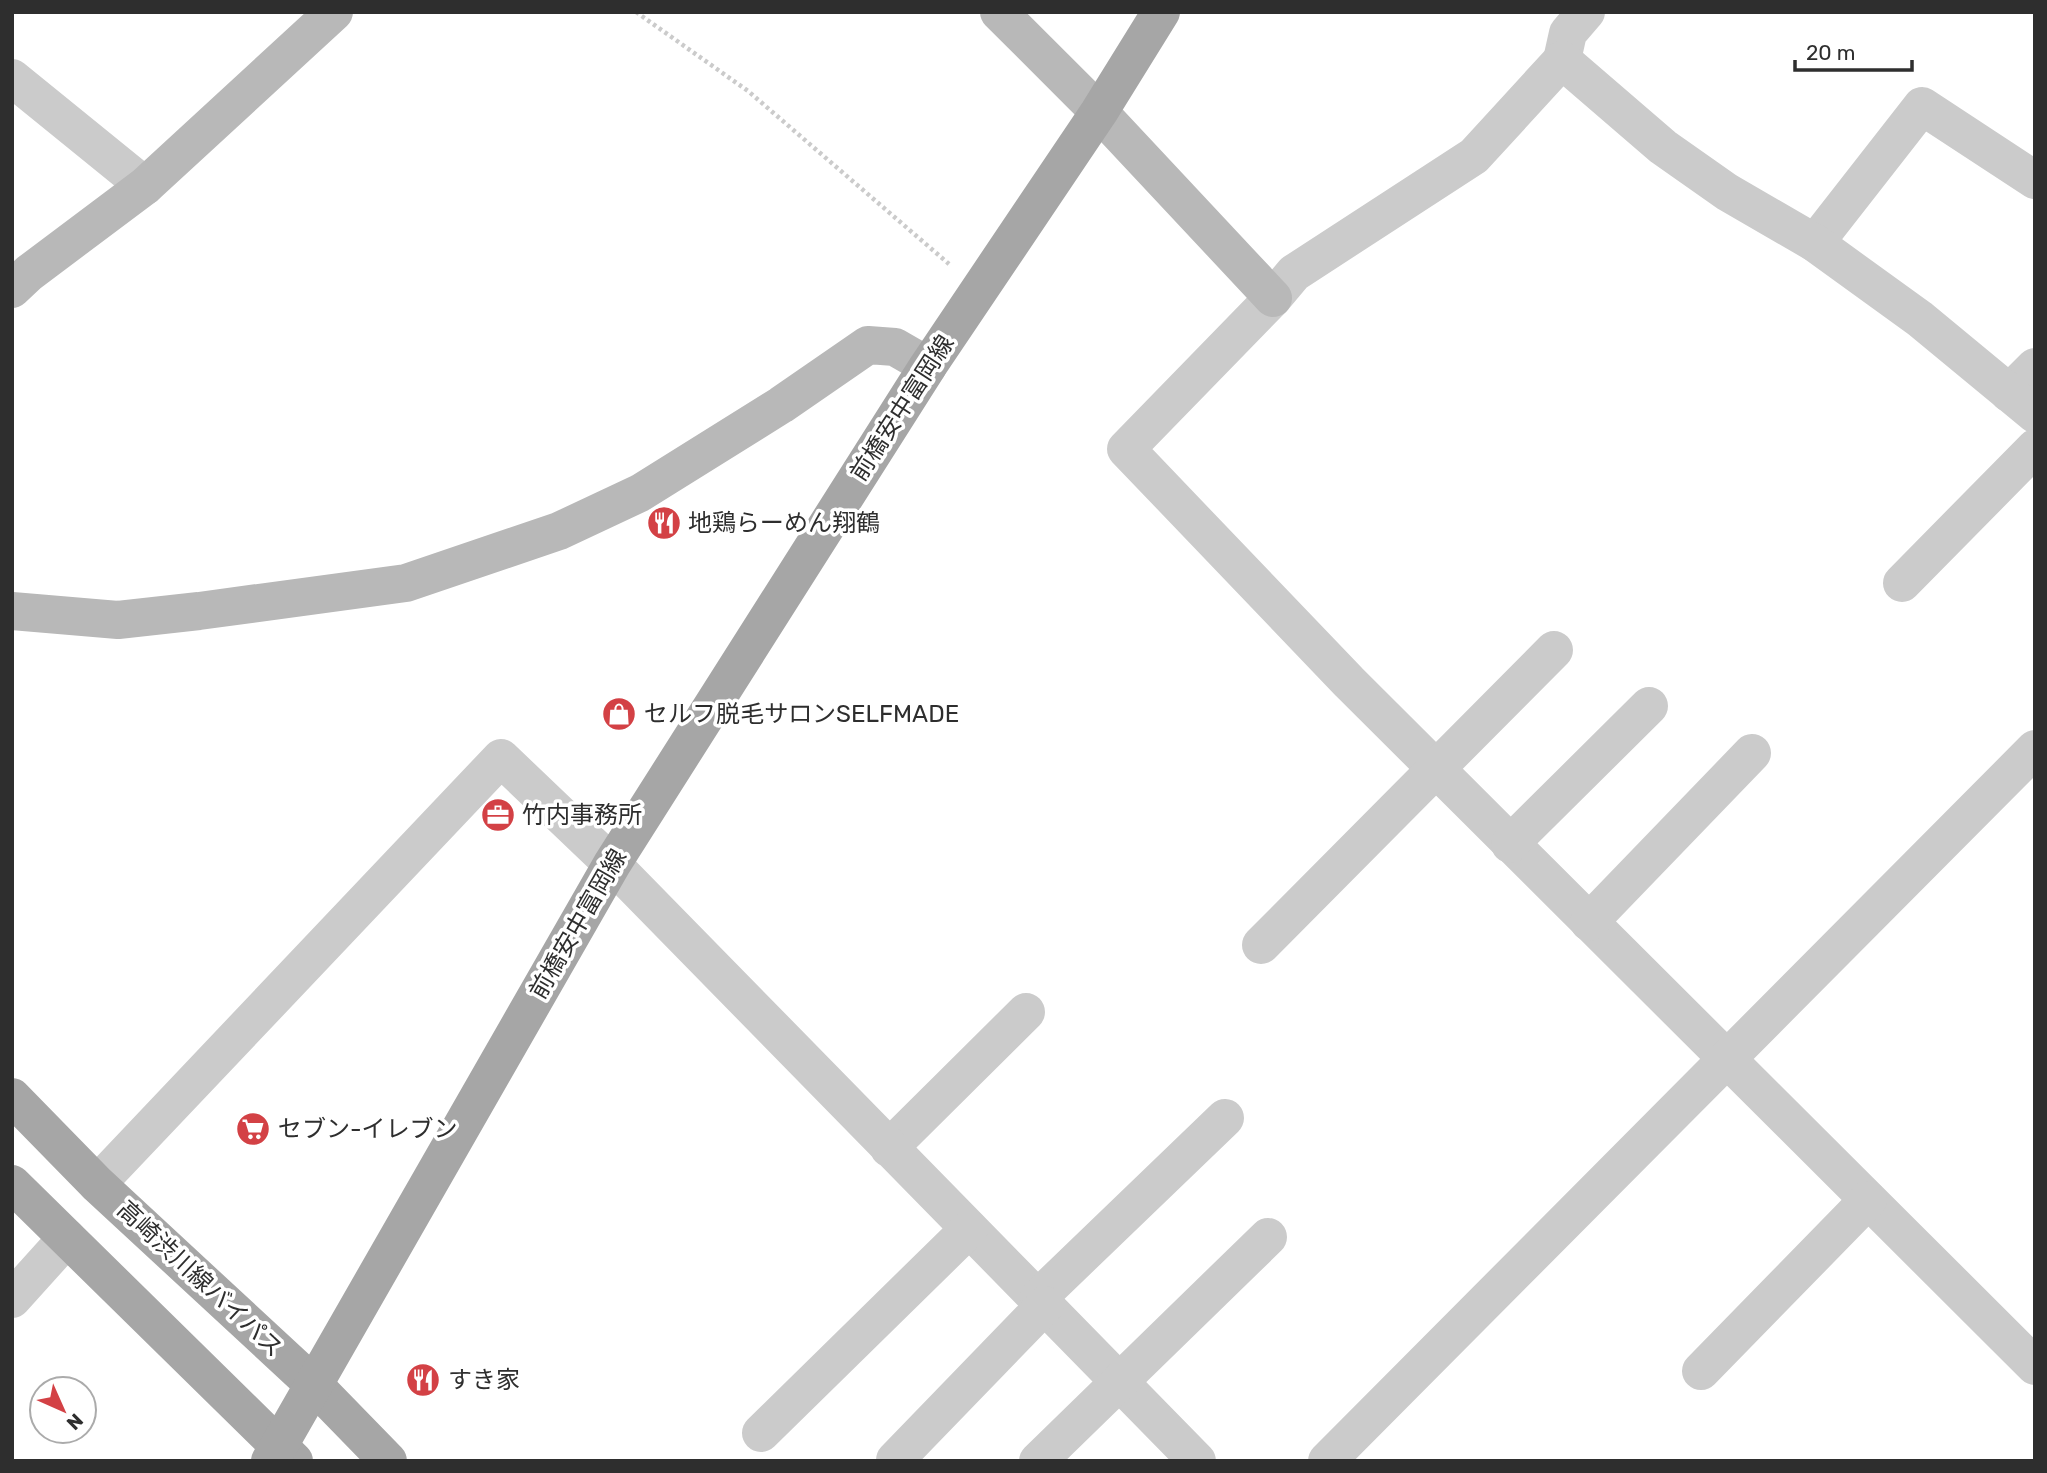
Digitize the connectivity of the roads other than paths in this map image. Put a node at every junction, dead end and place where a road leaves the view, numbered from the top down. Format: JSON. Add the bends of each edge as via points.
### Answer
{"nodes":[{"id":1,"x":334,"y":12,"type":"edge"},
{"id":2,"x":999,"y":12,"type":"edge"},
{"id":3,"x":1161,"y":12,"type":"edge"},
{"id":4,"x":1586,"y":12,"type":"edge"},
{"id":5,"x":1562,"y":60,"type":"junction"},
{"id":6,"x":12,"y":78,"type":"edge"},
{"id":7,"x":1098,"y":112,"type":"junction"},
{"id":8,"x":2035,"y":180,"type":"edge"},
{"id":9,"x":145,"y":187,"type":"junction"},
{"id":10,"x":1815,"y":243,"type":"junction"},
{"id":11,"x":12,"y":289,"type":"edge"},
{"id":12,"x":1273,"y":298,"type":"junction"},
{"id":13,"x":928,"y":366,"type":"junction"},
{"id":14,"x":2026,"y":391,"type":"edge"},
{"id":15,"x":2035,"y":448,"type":"edge"},
{"id":16,"x":1902,"y":583,"type":"dead end"},
{"id":17,"x":12,"y":611,"type":"edge"},
{"id":18,"x":1554,"y":650,"type":"dead end"},
{"id":19,"x":1649,"y":706,"type":"dead end"},
{"id":20,"x":2035,"y":749,"type":"edge"},
{"id":21,"x":1752,"y":752,"type":"dead end"},
{"id":22,"x":1436,"y":770,"type":"junction"},
{"id":23,"x":1510,"y":844,"type":"junction"},
{"id":24,"x":612,"y":864,"type":"junction"},
{"id":25,"x":1589,"y":922,"type":"junction"},
{"id":26,"x":1261,"y":945,"type":"dead end"},
{"id":27,"x":1026,"y":1012,"type":"dead end"},
{"id":28,"x":1727,"y":1059,"type":"junction"},
{"id":29,"x":12,"y":1097,"type":"edge"},
{"id":30,"x":1225,"y":1118,"type":"dead end"},
{"id":31,"x":890,"y":1148,"type":"junction"},
{"id":32,"x":12,"y":1184,"type":"edge"},
{"id":33,"x":97,"y":1184,"type":"junction"},
{"id":34,"x":1868,"y":1200,"type":"junction"},
{"id":35,"x":969,"y":1229,"type":"junction"},
{"id":36,"x":1268,"y":1237,"type":"dead end"},
{"id":37,"x":67,"y":1238,"type":"junction"},
{"id":38,"x":12,"y":1298,"type":"edge"},
{"id":39,"x":1042,"y":1301,"type":"junction"},
{"id":40,"x":2035,"y":1366,"type":"edge"},
{"id":41,"x":1700,"y":1371,"type":"dead end"},
{"id":42,"x":1119,"y":1381,"type":"junction"},
{"id":43,"x":313,"y":1384,"type":"junction"},
{"id":44,"x":761,"y":1433,"type":"dead end"},
{"id":45,"x":281,"y":1456,"type":"edge"},
{"id":46,"x":895,"y":1460,"type":"edge"},
{"id":47,"x":388,"y":1461,"type":"edge"},
{"id":48,"x":1038,"y":1461,"type":"edge"},
{"id":49,"x":1197,"y":1461,"type":"edge"},
{"id":50,"x":1327,"y":1461,"type":"edge"}],
"edges":[{"from":1,"to":9,"type":"street"},
{"from":2,"to":7,"type":"street"},
{"from":3,"to":7,"type":"main road","name":"前橋安中富岡線"},
{"from":4,"to":5,"type":"street","via":[[1568,33]]},
{"from":5,"to":10,"type":"street","via":[[1662,147],[1727,192]]},
{"from":5,"to":12,"type":"street","via":[[1474,156],[1294,273]]},
{"from":6,"to":9,"type":"street"},
{"from":7,"to":12,"type":"street"},
{"from":7,"to":13,"type":"main road","name":"前橋安中富岡線"},
{"from":8,"to":10,"type":"street","via":[[1922,106]]},
{"from":9,"to":11,"type":"street"},
{"from":10,"to":14,"type":"street"},
{"from":12,"to":22,"type":"street","via":[[1126,449]]},
{"from":13,"to":17,"type":"street","via":[[895,347],[868,345],[640,493],[559,531],[406,583],[118,620]]},
{"from":13,"to":24,"type":"main road","name":"前橋安中富岡線"},
{"from":15,"to":16,"type":"street"},
{"from":18,"to":22,"type":"street"},
{"from":19,"to":23,"type":"street"},
{"from":20,"to":28,"type":"street"},
{"from":21,"to":25,"type":"street"},
{"from":22,"to":23,"type":"street"},
{"from":22,"to":26,"type":"street"},
{"from":23,"to":25,"type":"street"},
{"from":24,"to":31,"type":"street"},
{"from":24,"to":33,"type":"street","via":[[501,758]]},
{"from":24,"to":43,"type":"main road","name":"前橋安中富岡線"},
{"from":25,"to":28,"type":"street"},
{"from":27,"to":31,"type":"street"},
{"from":28,"to":34,"type":"street"},
{"from":28,"to":50,"type":"street"},
{"from":29,"to":33,"type":"main road","name":"高崎渋川線バイパス"},
{"from":30,"to":39,"type":"street"},
{"from":31,"to":35,"type":"street"},
{"from":32,"to":37,"type":"main road"},
{"from":33,"to":43,"type":"main road","name":"高崎渋川線バイパス"},
{"from":34,"to":40,"type":"street"},
{"from":34,"to":41,"type":"street"},
{"from":35,"to":39,"type":"street"},
{"from":35,"to":44,"type":"street"},
{"from":36,"to":42,"type":"street"},
{"from":37,"to":38,"type":"street"},
{"from":37,"to":45,"type":"main road"},
{"from":39,"to":42,"type":"street"},
{"from":39,"to":46,"type":"street"},
{"from":42,"to":48,"type":"street"},
{"from":42,"to":49,"type":"street"},
{"from":43,"to":45,"type":"main road","name":"前橋安中富岡線"},
{"from":43,"to":47,"type":"main road","name":"高崎渋川線バイパス"}]}
